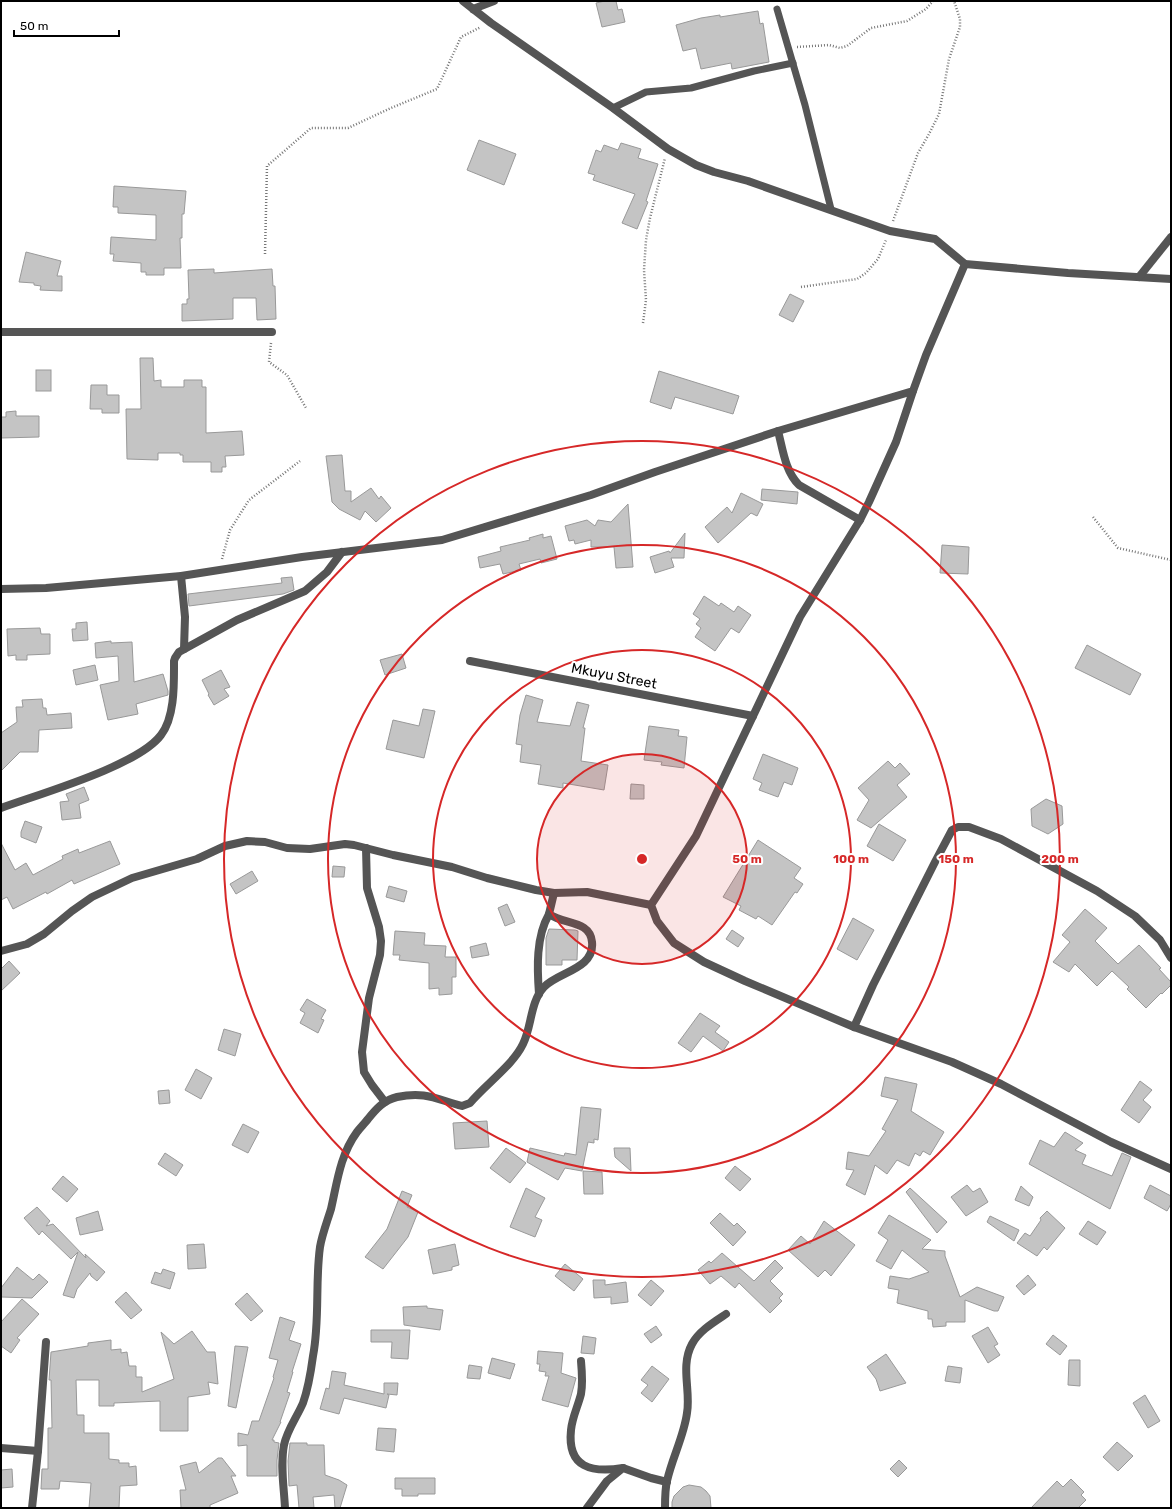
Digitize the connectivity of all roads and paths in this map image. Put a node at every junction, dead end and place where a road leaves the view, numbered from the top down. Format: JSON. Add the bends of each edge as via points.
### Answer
{"nodes":[{"id":1,"x":463,"y":1,"type":"edge"},
{"id":2,"x":494,"y":1,"type":"edge"},
{"id":3,"x":933,"y":1,"type":"edge"},
{"id":4,"x":954,"y":1,"type":"edge"},
{"id":5,"x":473,"y":9,"type":"junction"},
{"id":6,"x":777,"y":9,"type":"dead end"},
{"id":7,"x":491,"y":23,"type":"junction"},
{"id":8,"x":789,"y":48,"type":"junction"},
{"id":9,"x":794,"y":63,"type":"junction"},
{"id":10,"x":613,"y":108,"type":"junction"},
{"id":11,"x":668,"y":149,"type":"junction"},
{"id":12,"x":831,"y":209,"type":"junction"},
{"id":13,"x":890,"y":231,"type":"junction"},
{"id":14,"x":1171,"y":237,"type":"edge"},
{"id":15,"x":265,"y":254,"type":"dead end"},
{"id":16,"x":965,"y":264,"type":"junction"},
{"id":17,"x":1139,"y":277,"type":"junction"},
{"id":18,"x":1171,"y":279,"type":"edge"},
{"id":19,"x":801,"y":287,"type":"dead end"},
{"id":20,"x":643,"y":323,"type":"dead end"},
{"id":21,"x":1,"y":332,"type":"edge"},
{"id":22,"x":272,"y":332,"type":"joint"},
{"id":23,"x":913,"y":391,"type":"junction"},
{"id":24,"x":306,"y":408,"type":"dead end"},
{"id":25,"x":778,"y":431,"type":"junction"},
{"id":26,"x":300,"y":461,"type":"dead end"},
{"id":27,"x":1093,"y":517,"type":"dead end"},
{"id":28,"x":860,"y":520,"type":"junction"},
{"id":29,"x":342,"y":552,"type":"junction"},
{"id":30,"x":1171,"y":560,"type":"edge"},
{"id":31,"x":219,"y":570,"type":"junction"},
{"id":32,"x":181,"y":576,"type":"junction"},
{"id":33,"x":1,"y":589,"type":"edge"},
{"id":34,"x":184,"y":649,"type":"junction"},
{"id":35,"x":470,"y":661,"type":"dead end"},
{"id":36,"x":753,"y":716,"type":"junction"},
{"id":37,"x":1,"y":808,"type":"edge"},
{"id":38,"x":366,"y":848,"type":"junction"},
{"id":39,"x":554,"y":893,"type":"junction"},
{"id":40,"x":652,"y":905,"type":"junction"},
{"id":41,"x":549,"y":914,"type":"junction"},
{"id":42,"x":1,"y":951,"type":"edge"},
{"id":43,"x":1171,"y":958,"type":"edge"},
{"id":44,"x":539,"y":994,"type":"junction"},
{"id":45,"x":854,"y":1027,"type":"junction"},
{"id":46,"x":385,"y":1102,"type":"junction"},
{"id":47,"x":1171,"y":1169,"type":"edge"},
{"id":48,"x":726,"y":1314,"type":"dead end"},
{"id":49,"x":46,"y":1342,"type":"dead end"},
{"id":50,"x":581,"y":1361,"type":"dead end"},
{"id":51,"x":1,"y":1448,"type":"edge"},
{"id":52,"x":38,"y":1451,"type":"junction"},
{"id":53,"x":623,"y":1468,"type":"junction"},
{"id":54,"x":667,"y":1482,"type":"junction"},
{"id":55,"x":32,"y":1508,"type":"edge"},
{"id":56,"x":285,"y":1508,"type":"edge"},
{"id":57,"x":586,"y":1508,"type":"edge"},
{"id":58,"x":665,"y":1508,"type":"edge"}],
"edges":[{"from":1,"to":5,"type":"street"},
{"from":2,"to":5,"type":"street"},
{"from":3,"to":8,"type":"path","via":[[926,9],[907,21],[871,28],[847,46]]},
{"from":4,"to":13,"type":"path","via":[[960,27],[949,59],[939,114],[918,153]]},
{"from":5,"to":7,"type":"street"},
{"from":6,"to":8,"type":"lane"},
{"from":7,"to":10,"type":"street"},
{"from":7,"to":15,"type":"path","via":[[461,37],[437,89],[348,128],[311,128],[268,166]]},
{"from":8,"to":9,"type":"lane"},
{"from":9,"to":10,"type":"lane","via":[[691,88],[646,92]]},
{"from":9,"to":12,"type":"lane"},
{"from":10,"to":11,"type":"street"},
{"from":11,"to":12,"type":"street","via":[[714,172]]},
{"from":11,"to":20,"type":"path","via":[[646,240],[646,300]]},
{"from":12,"to":13,"type":"street"},
{"from":13,"to":16,"type":"street","via":[[935,239]]},
{"from":13,"to":19,"type":"path","via":[[878,259],[872,268],[860,277],[847,282]]},
{"from":14,"to":17,"type":"street"},
{"from":16,"to":17,"type":"street","via":[[1068,274]]},
{"from":16,"to":23,"type":"street"},
{"from":17,"to":18,"type":"street"},
{"from":21,"to":22,"type":"street"},
{"from":22,"to":24,"type":"path","via":[[269,362],[287,375]]},
{"from":23,"to":25,"type":"street"},
{"from":23,"to":28,"type":"street","via":[[896,442]]},
{"from":25,"to":28,"type":"street","via":[[786,464],[795,481]]},
{"from":25,"to":29,"type":"street","via":[[591,495],[451,538]]},
{"from":26,"to":31,"type":"path","via":[[249,500],[230,530]]},
{"from":27,"to":30,"type":"path","via":[[1118,548]]},
{"from":28,"to":36,"type":"street","via":[[800,617]]},
{"from":29,"to":31,"type":"street"},
{"from":29,"to":34,"type":"street","via":[[323,576],[301,594],[237,620]]},
{"from":31,"to":32,"type":"street"},
{"from":32,"to":33,"type":"street","via":[[46,588]]},
{"from":32,"to":34,"type":"street","via":[[185,617]]},
{"from":34,"to":37,"type":"street","via":[[175,658],[174,687],[167,724],[152,744],[136,755],[98,773]]},
{"from":35,"to":36,"type":"street","name":"Mkuyu Street"},
{"from":36,"to":40,"type":"street","via":[[696,836]]},
{"from":38,"to":39,"type":"street"},
{"from":38,"to":42,"type":"street","via":[[345,844],[310,849],[287,848],[265,842],[247,841],[225,846],[197,859],[132,878],[92,898],[27,944]]},
{"from":38,"to":46,"type":"street","via":[[367,888],[381,941],[369,998],[362,1052],[364,1072]]},
{"from":39,"to":40,"type":"street","via":[[587,892]]},
{"from":39,"to":41,"type":"street"},
{"from":40,"to":45,"type":"street","via":[[657,921],[674,943],[704,962]]},
{"from":41,"to":44,"type":"street","via":[[539,948]]},
{"from":41,"to":44,"type":"street","via":[[584,927],[589,932],[592,948],[582,964],[554,979]]},
{"from":43,"to":45,"type":"street","via":[[1160,940],[1135,916],[1097,891],[1001,839],[969,827],[958,827],[952,830],[935,862]]},
{"from":44,"to":46,"type":"street","via":[[524,1043],[517,1054],[470,1103],[462,1106],[433,1096],[420,1095],[396,1097]]},
{"from":45,"to":47,"type":"street","via":[[952,1062]]},
{"from":46,"to":56,"type":"street","via":[[356,1133],[339,1171],[320,1247],[318,1320],[314,1356],[303,1403],[284,1446],[282,1469]]},
{"from":48,"to":54,"type":"street","via":[[692,1343],[688,1352],[688,1413]]},
{"from":49,"to":52,"type":"street"},
{"from":50,"to":53,"type":"street","via":[[583,1379],[570,1444],[582,1464],[593,1470]]},
{"from":51,"to":52,"type":"street"},
{"from":52,"to":55,"type":"street"},
{"from":53,"to":54,"type":"street"},
{"from":53,"to":57,"type":"street","via":[[607,1481]]},
{"from":54,"to":58,"type":"street"}]}
